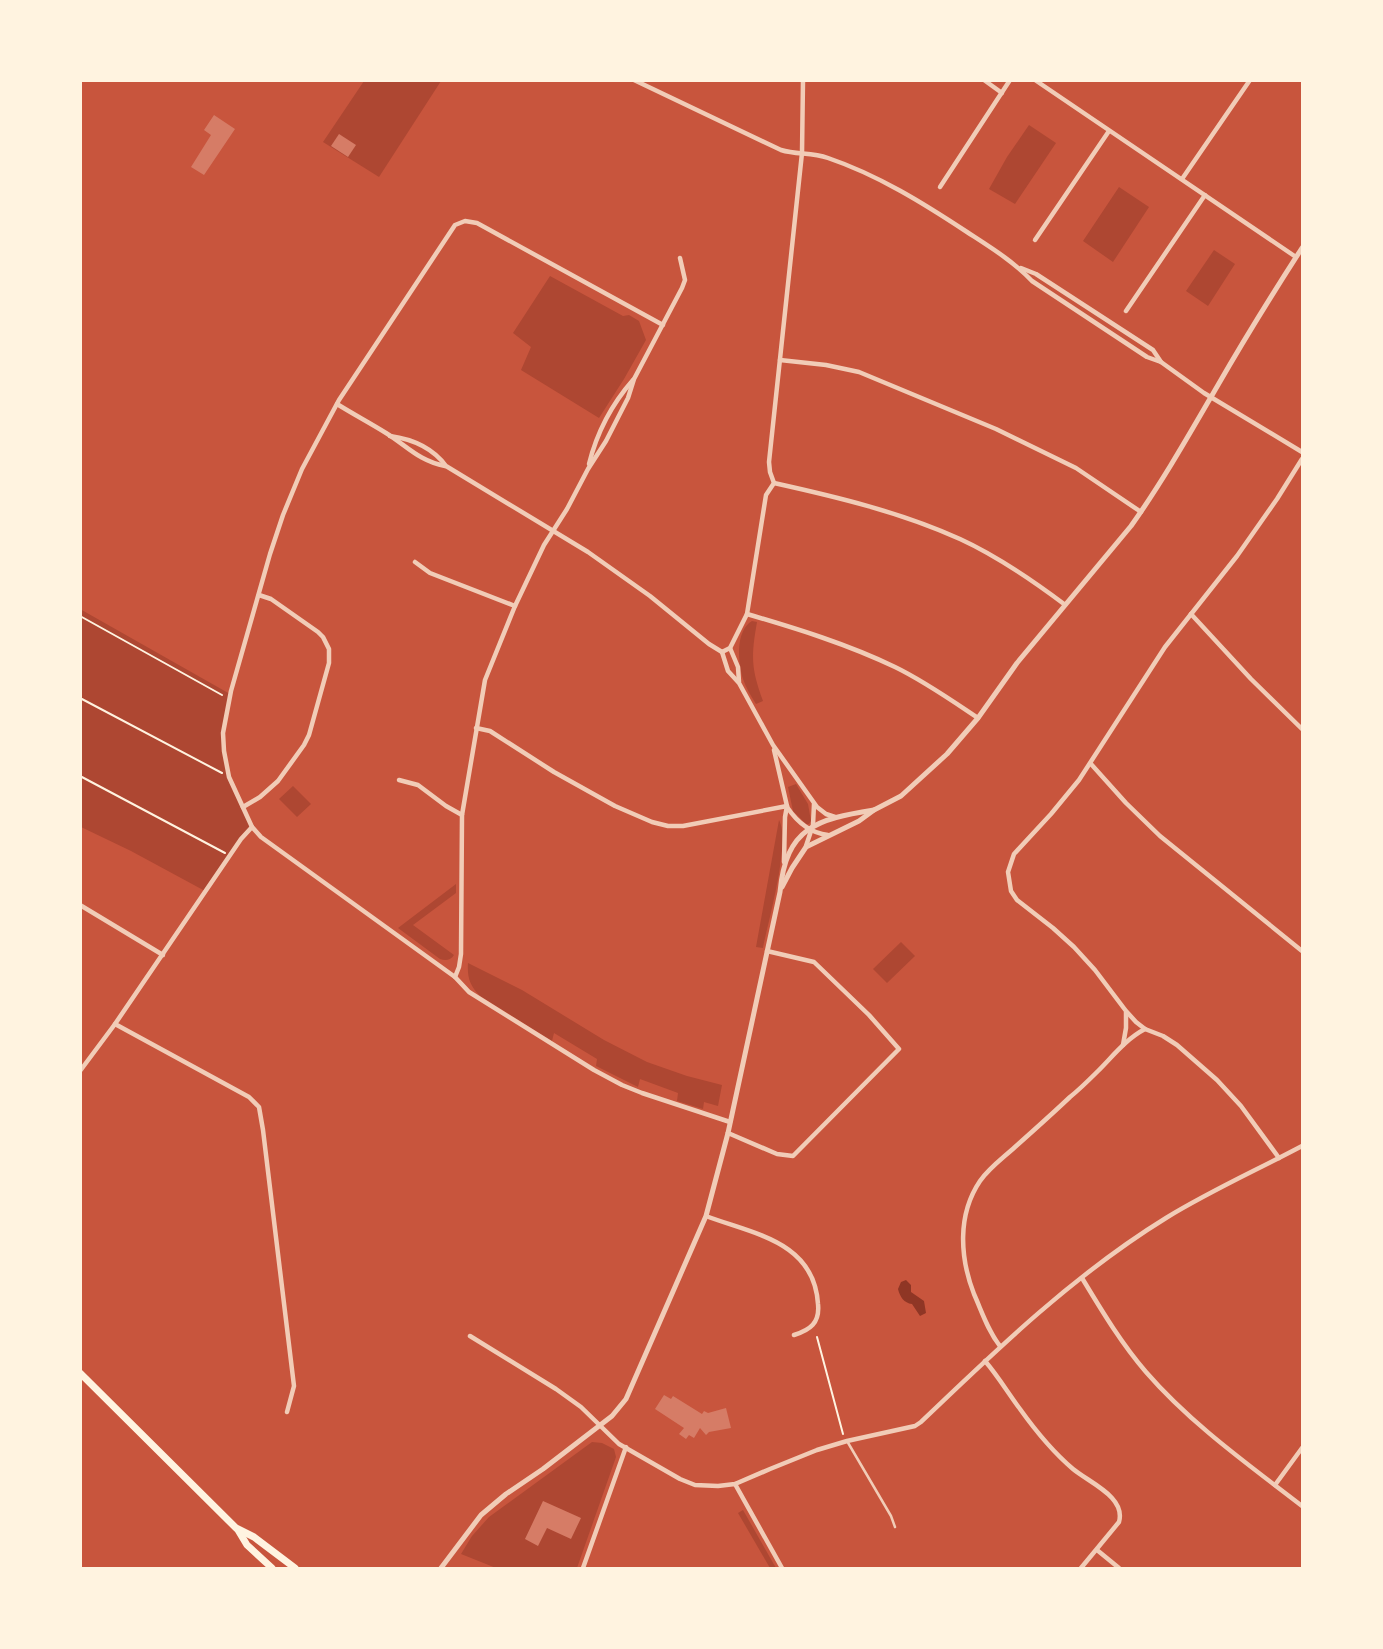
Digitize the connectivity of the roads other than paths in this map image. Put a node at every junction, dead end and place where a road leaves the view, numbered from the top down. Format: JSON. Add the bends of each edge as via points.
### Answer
{"nodes":[{"id":1,"x":634,"y":80,"type":"edge"},
{"id":2,"x":803,"y":80,"type":"edge"},
{"id":3,"x":984,"y":80,"type":"edge"},
{"id":4,"x":1010,"y":80,"type":"edge"},
{"id":5,"x":1035,"y":80,"type":"edge"},
{"id":6,"x":1250,"y":80,"type":"edge"},
{"id":7,"x":1002,"y":93,"type":"junction"},
{"id":8,"x":1109,"y":131,"type":"junction"},
{"id":9,"x":802,"y":153,"type":"junction"},
{"id":10,"x":1182,"y":179,"type":"junction"},
{"id":11,"x":940,"y":187,"type":"dead end"},
{"id":12,"x":1205,"y":195,"type":"junction"},
{"id":13,"x":1035,"y":240,"type":"dead end"},
{"id":14,"x":1303,"y":248,"type":"edge"},
{"id":15,"x":1296,"y":257,"type":"junction"},
{"id":16,"x":680,"y":258,"type":"dead end"},
{"id":17,"x":1018,"y":267,"type":"junction"},
{"id":18,"x":1126,"y":310,"type":"dead end"},
{"id":19,"x":663,"y":325,"type":"junction"},
{"id":20,"x":780,"y":360,"type":"junction"},
{"id":21,"x":1161,"y":362,"type":"junction"},
{"id":22,"x":634,"y":379,"type":"junction"},
{"id":23,"x":1211,"y":397,"type":"junction"},
{"id":24,"x":337,"y":404,"type":"junction"},
{"id":25,"x":390,"y":436,"type":"junction"},
{"id":26,"x":1303,"y":453,"type":"edge"},
{"id":27,"x":1303,"y":459,"type":"edge"},
{"id":28,"x":446,"y":466,"type":"junction"},
{"id":29,"x":589,"y":469,"type":"junction"},
{"id":30,"x":774,"y":483,"type":"junction"},
{"id":31,"x":1141,"y":512,"type":"junction"},
{"id":32,"x":553,"y":530,"type":"junction"},
{"id":33,"x":415,"y":562,"type":"dead end"},
{"id":34,"x":259,"y":594,"type":"junction"},
{"id":35,"x":1064,"y":604,"type":"junction"},
{"id":36,"x":515,"y":607,"type":"junction"},
{"id":37,"x":747,"y":614,"type":"junction"},
{"id":38,"x":1191,"y":614,"type":"junction"},
{"id":39,"x":730,"y":648,"type":"junction"},
{"id":40,"x":722,"y":652,"type":"junction"},
{"id":41,"x":739,"y":683,"type":"junction"},
{"id":42,"x":978,"y":718,"type":"junction"},
{"id":43,"x":476,"y":728,"type":"junction"},
{"id":44,"x":1303,"y":729,"type":"edge"},
{"id":45,"x":773,"y":746,"type":"junction"},
{"id":46,"x":1091,"y":763,"type":"junction"},
{"id":47,"x":399,"y":780,"type":"dead end"},
{"id":48,"x":814,"y":803,"type":"junction"},
{"id":49,"x":787,"y":806,"type":"junction"},
{"id":50,"x":243,"y":807,"type":"junction"},
{"id":51,"x":874,"y":810,"type":"junction"},
{"id":52,"x":462,"y":815,"type":"junction"},
{"id":53,"x":835,"y":817,"type":"junction"},
{"id":54,"x":253,"y":827,"type":"junction"},
{"id":55,"x":811,"y":828,"type":"junction"},
{"id":56,"x":828,"y":835,"type":"junction"},
{"id":57,"x":806,"y":847,"type":"junction"},
{"id":58,"x":784,"y":863,"type":"junction"},
{"id":59,"x":780,"y":892,"type":"junction"},
{"id":60,"x":80,"y":905,"type":"edge"},
{"id":61,"x":767,"y":951,"type":"junction"},
{"id":62,"x":1303,"y":951,"type":"edge"},
{"id":63,"x":163,"y":955,"type":"junction"},
{"id":64,"x":455,"y":977,"type":"junction"},
{"id":65,"x":1126,"y":1011,"type":"junction"},
{"id":66,"x":115,"y":1024,"type":"junction"},
{"id":67,"x":1145,"y":1029,"type":"junction"},
{"id":68,"x":1123,"y":1045,"type":"junction"},
{"id":69,"x":80,"y":1071,"type":"edge"},
{"id":70,"x":730,"y":1122,"type":"junction"},
{"id":71,"x":728,"y":1133,"type":"junction"},
{"id":72,"x":1303,"y":1146,"type":"edge"},
{"id":73,"x":1279,"y":1158,"type":"junction"},
{"id":74,"x":706,"y":1216,"type":"junction"},
{"id":75,"x":1082,"y":1278,"type":"junction"},
{"id":76,"x":794,"y":1335,"type":"dead end"},
{"id":77,"x":470,"y":1336,"type":"dead end"},
{"id":78,"x":1000,"y":1346,"type":"junction"},
{"id":79,"x":985,"y":1361,"type":"junction"},
{"id":80,"x":80,"y":1373,"type":"edge"},
{"id":81,"x":288,"y":1412,"type":"dead end"},
{"id":82,"x":600,"y":1426,"type":"junction"},
{"id":83,"x":847,"y":1441,"type":"junction"},
{"id":84,"x":626,"y":1447,"type":"junction"},
{"id":85,"x":1303,"y":1448,"type":"edge"},
{"id":86,"x":735,"y":1484,"type":"junction"},
{"id":87,"x":1275,"y":1485,"type":"junction"},
{"id":88,"x":1303,"y":1506,"type":"edge"},
{"id":89,"x":895,"y":1527,"type":"dead end"},
{"id":90,"x":236,"y":1528,"type":"junction"},
{"id":91,"x":1097,"y":1549,"type":"junction"},
{"id":92,"x":272,"y":1569,"type":"edge"},
{"id":93,"x":295,"y":1569,"type":"edge"},
{"id":94,"x":441,"y":1569,"type":"edge"},
{"id":95,"x":583,"y":1569,"type":"edge"},
{"id":96,"x":782,"y":1569,"type":"edge"},
{"id":97,"x":1081,"y":1569,"type":"edge"},
{"id":98,"x":1119,"y":1569,"type":"edge"}],
"edges":[{"from":1,"to":9,"type":"street","via":[[781,150]]},
{"from":2,"to":9,"type":"street"},
{"from":3,"to":7,"type":"street"},
{"from":4,"to":7,"type":"street"},
{"from":5,"to":8,"type":"street"},
{"from":6,"to":10,"type":"street"},
{"from":7,"to":11,"type":"street"},
{"from":8,"to":10,"type":"street"},
{"from":8,"to":13,"type":"street"},
{"from":9,"to":17,"type":"street","via":[[832,159],[899,189]]},
{"from":9,"to":20,"type":"street"},
{"from":10,"to":12,"type":"street"},
{"from":12,"to":15,"type":"street"},
{"from":12,"to":18,"type":"street"},
{"from":14,"to":15,"type":"street"},
{"from":15,"to":23,"type":"street"},
{"from":16,"to":19,"type":"street","via":[[685,280]]},
{"from":17,"to":21,"type":"street","via":[[1032,281]]},
{"from":17,"to":21,"type":"street","via":[[1037,274],[1153,350]]},
{"from":19,"to":22,"type":"street"},
{"from":19,"to":24,"type":"street","via":[[477,223],[460,222]]},
{"from":20,"to":30,"type":"street","via":[[769,461]]},
{"from":20,"to":31,"type":"street","via":[[859,372],[996,429],[1076,468]]},
{"from":21,"to":23,"type":"street"},
{"from":22,"to":29,"type":"street"},
{"from":22,"to":29,"type":"street","via":[[601,426]]},
{"from":23,"to":26,"type":"street"},
{"from":23,"to":31,"type":"street"},
{"from":24,"to":25,"type":"street"},
{"from":24,"to":34,"type":"street","via":[[293,488]]},
{"from":25,"to":28,"type":"street","via":[[415,455]]},
{"from":25,"to":28,"type":"street","via":[[421,444]]},
{"from":27,"to":38,"type":"street"},
{"from":28,"to":32,"type":"street"},
{"from":29,"to":32,"type":"street"},
{"from":30,"to":35,"type":"street","via":[[873,507],[960,539],[1002,561]]},
{"from":30,"to":37,"type":"street","via":[[766,495]]},
{"from":31,"to":35,"type":"street"},
{"from":32,"to":36,"type":"street"},
{"from":32,"to":40,"type":"street","via":[[633,583]]},
{"from":33,"to":36,"type":"street","via":[[438,577]]},
{"from":34,"to":50,"type":"street","via":[[223,733],[229,777]]},
{"from":34,"to":50,"type":"street","via":[[318,632],[327,642],[330,656],[304,745],[270,790]]},
{"from":35,"to":42,"type":"street"},
{"from":36,"to":43,"type":"street","via":[[485,680]]},
{"from":37,"to":39,"type":"street"},
{"from":37,"to":42,"type":"street","via":[[882,661]]},
{"from":38,"to":44,"type":"street"},
{"from":38,"to":46,"type":"street","via":[[1160,653]]},
{"from":39,"to":40,"type":"street"},
{"from":39,"to":41,"type":"street"},
{"from":40,"to":41,"type":"street","via":[[728,671]]},
{"from":41,"to":45,"type":"street"},
{"from":42,"to":51,"type":"street","via":[[923,777]]},
{"from":43,"to":49,"type":"street","via":[[490,731],[572,783],[652,822],[683,826]]},
{"from":43,"to":52,"type":"street"},
{"from":45,"to":48,"type":"street"},
{"from":45,"to":49,"type":"street"},
{"from":46,"to":62,"type":"street","via":[[1160,835]]},
{"from":46,"to":65,"type":"street","via":[[1014,855],[1008,882],[1017,900],[1074,947]]},
{"from":47,"to":52,"type":"street","via":[[418,785]]},
{"from":48,"to":53,"type":"street"},
{"from":48,"to":55,"type":"street"},
{"from":49,"to":55,"type":"street","via":[[798,821]]},
{"from":49,"to":58,"type":"street"},
{"from":50,"to":54,"type":"street"},
{"from":51,"to":53,"type":"street"},
{"from":51,"to":56,"type":"street"},
{"from":52,"to":64,"type":"street","via":[[461,954]]},
{"from":53,"to":55,"type":"street"},
{"from":54,"to":63,"type":"street","via":[[240,839]]},
{"from":54,"to":64,"type":"street"},
{"from":55,"to":56,"type":"street"},
{"from":55,"to":57,"type":"street"},
{"from":55,"to":58,"type":"street"},
{"from":56,"to":57,"type":"street"},
{"from":57,"to":59,"type":"street"},
{"from":58,"to":59,"type":"street"},
{"from":59,"to":61,"type":"street"},
{"from":60,"to":63,"type":"street"},
{"from":61,"to":70,"type":"street"},
{"from":61,"to":71,"type":"street","via":[[814,962],[899,1049],[793,1156]]},
{"from":63,"to":66,"type":"street"},
{"from":64,"to":70,"type":"street","via":[[484,1003],[603,1075]]},
{"from":65,"to":67,"type":"street"},
{"from":65,"to":68,"type":"street"},
{"from":66,"to":69,"type":"street"},
{"from":66,"to":81,"type":"street","via":[[249,1097],[258,1107],[294,1386]]},
{"from":67,"to":68,"type":"street"},
{"from":67,"to":73,"type":"street","via":[[1177,1045],[1217,1080]]},
{"from":68,"to":78,"type":"street","via":[[989,1171],[970,1203],[963,1233],[964,1262],[984,1318]]},
{"from":70,"to":71,"type":"street"},
{"from":71,"to":74,"type":"street"},
{"from":72,"to":73,"type":"street"},
{"from":73,"to":75,"type":"street","via":[[1165,1219]]},
{"from":74,"to":76,"type":"street","via":[[783,1245],[805,1266],[817,1293],[818,1316],[813,1326]]},
{"from":74,"to":82,"type":"street","via":[[626,1399]]},
{"from":75,"to":78,"type":"street"},
{"from":75,"to":87,"type":"street","via":[[1147,1373],[1206,1430]]},
{"from":77,"to":82,"type":"street","via":[[556,1389]]},
{"from":78,"to":79,"type":"street"},
{"from":79,"to":83,"type":"street","via":[[921,1423]]},
{"from":79,"to":91,"type":"street","via":[[1055,1452],[1120,1509],[1119,1522]]},
{"from":80,"to":90,"type":"main road"},
{"from":82,"to":84,"type":"street"},
{"from":82,"to":94,"type":"street","via":[[481,1515]]},
{"from":83,"to":86,"type":"street"},
{"from":83,"to":89,"type":"lane"},
{"from":84,"to":86,"type":"street","via":[[695,1485]]},
{"from":84,"to":95,"type":"street"},
{"from":85,"to":87,"type":"street"},
{"from":86,"to":96,"type":"street"},
{"from":87,"to":88,"type":"street"},
{"from":90,"to":92,"type":"main road"},
{"from":90,"to":93,"type":"main road"},
{"from":91,"to":97,"type":"street"},
{"from":91,"to":98,"type":"street"}]}
